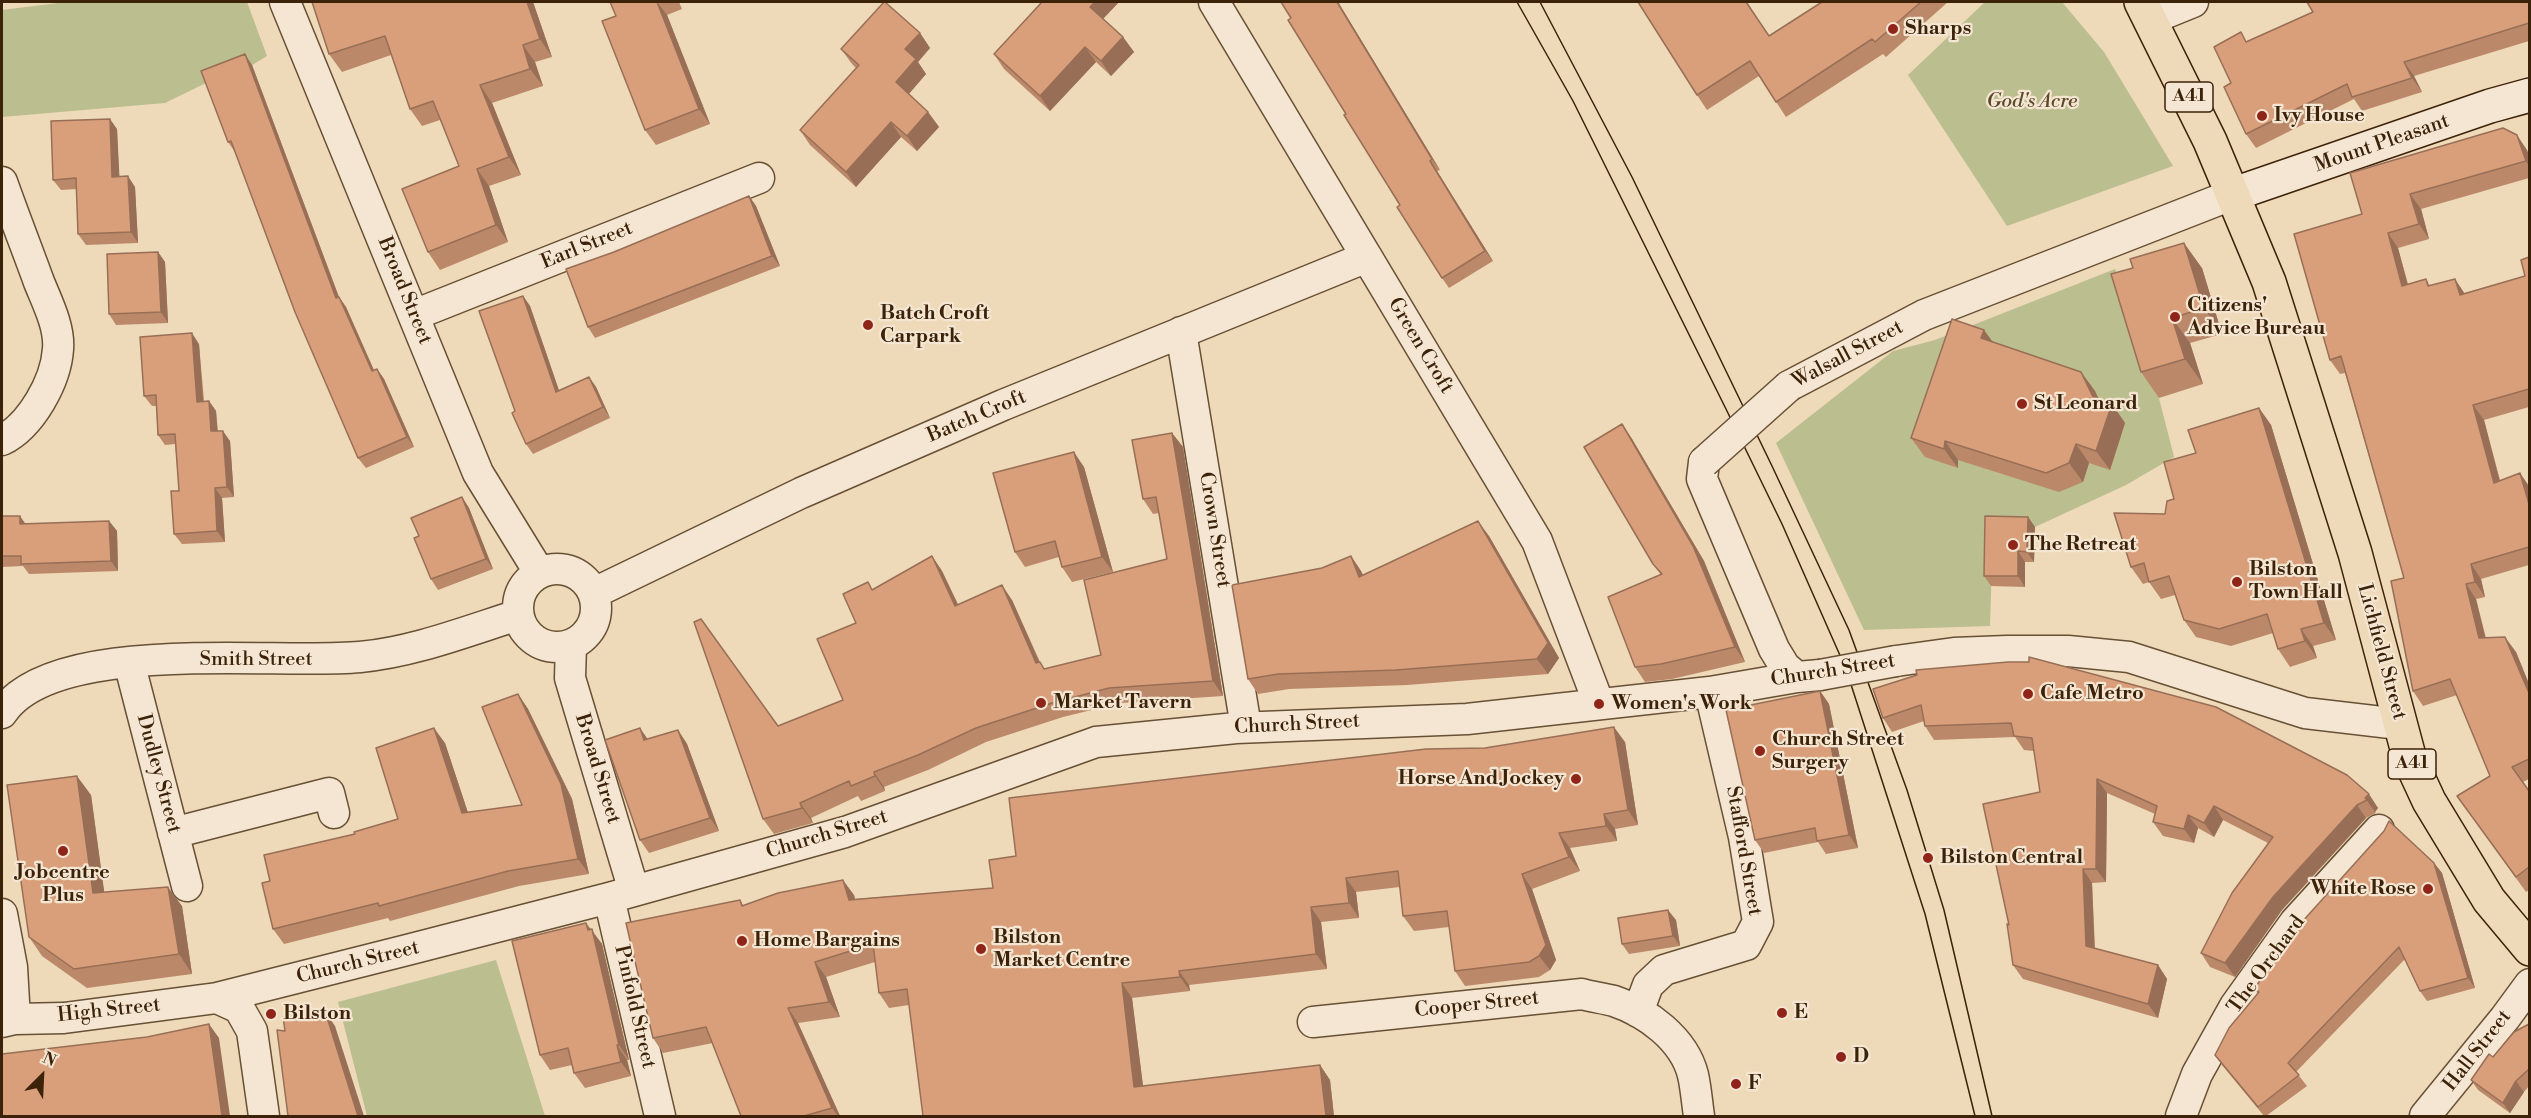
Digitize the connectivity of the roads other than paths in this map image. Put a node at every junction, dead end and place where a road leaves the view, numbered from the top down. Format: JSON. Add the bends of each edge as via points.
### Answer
{"nodes":[{"id":1,"x":285,"y":2,"type":"edge"},
{"id":2,"x":1214,"y":2,"type":"edge"},
{"id":3,"x":2193,"y":2,"type":"edge"},
{"id":4,"x":2146,"y":10,"type":"edge"},
{"id":5,"x":2529,"y":95,"type":"edge"},
{"id":6,"x":759,"y":178,"type":"dead end"},
{"id":7,"x":2,"y":182,"type":"edge"},
{"id":8,"x":2234,"y":194,"type":"junction"},
{"id":9,"x":1367,"y":257,"type":"junction"},
{"id":10,"x":414,"y":315,"type":"junction"},
{"id":11,"x":1181,"y":333,"type":"junction"},
{"id":12,"x":2,"y":440,"type":"edge"},
{"id":13,"x":539,"y":572,"type":"junction"},
{"id":14,"x":594,"y":593,"type":"junction"},
{"id":15,"x":518,"y":615,"type":"junction"},
{"id":16,"x":571,"y":645,"type":"junction"},
{"id":17,"x":129,"y":662,"type":"junction"},
{"id":18,"x":1808,"y":676,"type":"junction"},
{"id":19,"x":1710,"y":692,"type":"junction"},
{"id":20,"x":1599,"y":704,"type":"junction"},
{"id":21,"x":2,"y":713,"type":"edge"},
{"id":22,"x":2399,"y":724,"type":"junction"},
{"id":23,"x":1246,"y":727,"type":"junction"},
{"id":24,"x":334,"y":813,"type":"dead end"},
{"id":25,"x":2379,"y":830,"type":"dead end"},
{"id":26,"x":173,"y":833,"type":"junction"},
{"id":27,"x":187,"y":886,"type":"dead end"},
{"id":28,"x":622,"y":894,"type":"junction"},
{"id":29,"x":2,"y":914,"type":"edge"},
{"id":30,"x":2529,"y":949,"type":"edge"},
{"id":31,"x":2529,"y":984,"type":"edge"},
{"id":32,"x":217,"y":998,"type":"junction"},
{"id":33,"x":1638,"y":1012,"type":"junction"},
{"id":34,"x":8,"y":1020,"type":"edge"},
{"id":35,"x":1313,"y":1022,"type":"dead end"},
{"id":36,"x":264,"y":1116,"type":"edge"},
{"id":37,"x":660,"y":1116,"type":"edge"},
{"id":38,"x":1699,"y":1116,"type":"edge"},
{"id":39,"x":2181,"y":1116,"type":"edge"},
{"id":40,"x":2425,"y":1116,"type":"edge"}],
"edges":[{"from":1,"to":10,"type":"street","name":"Broad Street"},
{"from":2,"to":9,"type":"street","name":"Green Croft"},
{"from":3,"to":4,"type":"street"},
{"from":4,"to":8,"type":"highway","number":"A41"},
{"from":5,"to":8,"type":"main road","name":"Mount Pleasant"},
{"from":6,"to":10,"type":"street","name":"Earl Street"},
{"from":7,"to":12,"type":"street","via":[[54,321],[58,348],[33,414]]},
{"from":8,"to":18,"type":"street","name":"Walsall Street","bridge":true,"via":[[1924,315],[1789,386],[1704,462],[1702,479],[1770,639],[1785,667]]},
{"from":8,"to":22,"type":"highway","name":"Lichfield Street","number":"A41","via":[[2299,371],[2355,553]]},
{"from":9,"to":11,"type":"street","name":"Batch Croft"},
{"from":9,"to":20,"type":"street","name":"Green Croft","via":[[1537,541]]},
{"from":10,"to":13,"type":"street","name":"Broad Street","via":[[478,473]]},
{"from":11,"to":14,"type":"street","name":"Batch Croft","via":[[801,493]]},
{"from":11,"to":23,"type":"street","name":"Crown Street"},
{"from":13,"to":14,"type":"street","via":[[552,568],[577,573]]},
{"from":13,"to":15,"type":"street","via":[[522,590]]},
{"from":14,"to":16,"type":"street","via":[[597,605],[593,624],[582,639]]},
{"from":15,"to":16,"type":"street","via":[[528,635],[537,642],[548,646]]},
{"from":15,"to":17,"type":"street","name":"Smith Street","via":[[416,647],[363,657]]},
{"from":16,"to":28,"type":"street","name":"Broad Street","via":[[570,678]]},
{"from":17,"to":21,"type":"street","name":"Smith Street","via":[[47,679]]},
{"from":17,"to":26,"type":"street","name":"Dudley Street"},
{"from":18,"to":19,"type":"street","name":"Church Street"},
{"from":18,"to":22,"type":"street","name":"Church Street","bridge":true,"via":[[1954,653],[2068,651],[2129,657],[2306,713]]},
{"from":19,"to":20,"type":"street","name":"Church Street"},
{"from":19,"to":33,"type":"street","name":"Stafford Street","via":[[1744,837],[1758,922],[1746,945],[1664,970],[1648,985]]},
{"from":20,"to":23,"type":"street","name":"Church Street","via":[[1467,719]]},
{"from":22,"to":30,"type":"highway","name":"Lichfield Street","number":"A41","via":[[2429,801],[2489,900]]},
{"from":23,"to":28,"type":"street","name":"Church Street","via":[[1096,742],[845,832]]},
{"from":24,"to":26,"type":"street","via":[[329,793]]},
{"from":25,"to":39,"type":"street","name":"The Orchard","via":[[2295,922],[2235,1006],[2197,1074]]},
{"from":26,"to":27,"type":"street","name":"Dudley Street"},
{"from":28,"to":32,"type":"street","name":"Church Street"},
{"from":28,"to":37,"type":"street","name":"Pinfold Street","via":[[632,1001]]},
{"from":29,"to":34,"type":"street","via":[[12,967]]},
{"from":31,"to":40,"type":"street","name":"Hall Street","via":[[2499,1027]]},
{"from":32,"to":34,"type":"street","name":"High Street","via":[[64,1018]]},
{"from":32,"to":36,"type":"street","via":[[239,1008],[252,1031]]},
{"from":33,"to":35,"type":"street","name":"Cooper Street","via":[[1581,994]]},
{"from":33,"to":38,"type":"street","name":"Cooper Street","via":[[1666,1031],[1680,1049],[1692,1072]]}]}
